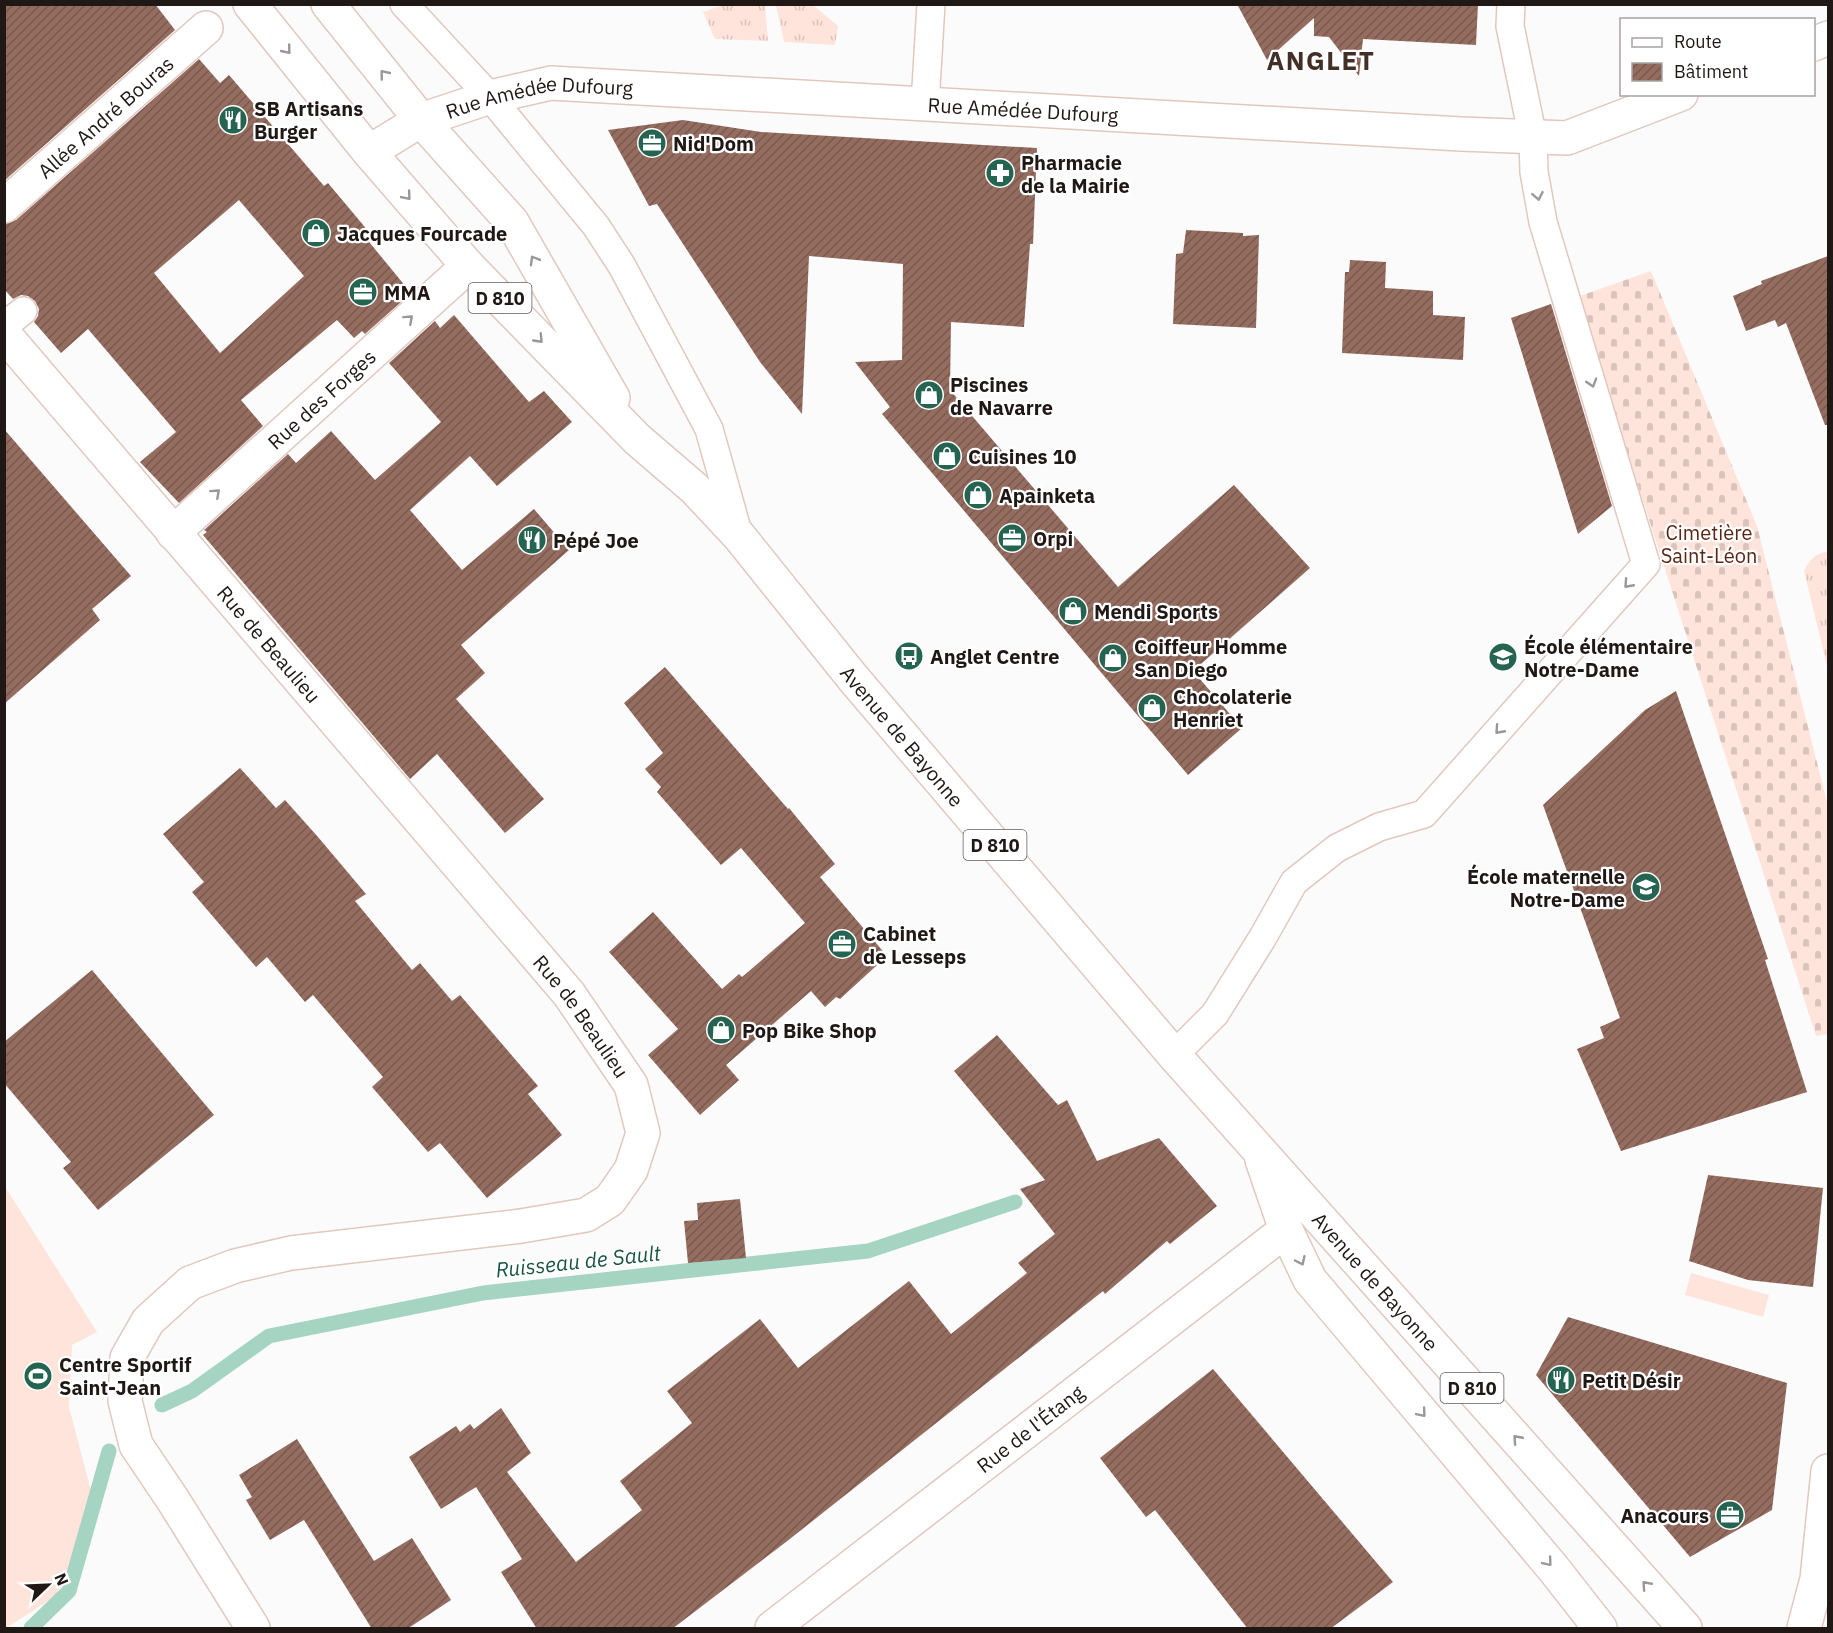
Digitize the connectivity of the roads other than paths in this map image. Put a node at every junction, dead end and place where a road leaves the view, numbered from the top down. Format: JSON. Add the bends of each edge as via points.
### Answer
{"nodes":[{"id":1,"x":250,"y":4,"type":"edge"},
{"id":2,"x":328,"y":4,"type":"edge"},
{"id":3,"x":404,"y":4,"type":"edge"},
{"id":4,"x":931,"y":4,"type":"edge"},
{"id":5,"x":1511,"y":4,"type":"edge"},
{"id":6,"x":206,"y":28,"type":"dead end"},
{"id":7,"x":1676,"y":96,"type":"edge"},
{"id":8,"x":490,"y":97,"type":"junction"},
{"id":9,"x":925,"y":104,"type":"junction"},
{"id":10,"x":421,"y":120,"type":"junction"},
{"id":11,"x":1533,"y":138,"type":"junction"},
{"id":12,"x":369,"y":152,"type":"junction"},
{"id":13,"x":4,"y":206,"type":"edge"},
{"id":14,"x":468,"y":266,"type":"junction"},
{"id":15,"x":11,"y":323,"type":"edge"},
{"id":16,"x":637,"y":439,"type":"junction"},
{"id":17,"x":173,"y":533,"type":"junction"},
{"id":18,"x":739,"y":536,"type":"junction"},
{"id":19,"x":1174,"y":1055,"type":"junction"},
{"id":20,"x":1258,"y":1147,"type":"junction"},
{"id":21,"x":1286,"y":1230,"type":"junction"},
{"id":22,"x":1828,"y":1471,"type":"edge"},
{"id":23,"x":253,"y":1629,"type":"edge"},
{"id":24,"x":772,"y":1629,"type":"edge"},
{"id":25,"x":1600,"y":1629,"type":"edge"},
{"id":26,"x":1685,"y":1629,"type":"edge"},
{"id":27,"x":1804,"y":1629,"type":"edge"}],
"edges":[{"from":1,"to":12,"type":"street","number":"D 810","one_way":true},
{"from":10,"to":2,"type":"street","number":"D 810","one_way":true},
{"from":3,"to":8,"type":"lane"},
{"from":4,"to":9,"type":"lane"},
{"from":5,"to":11,"type":"lane","via":[[1510,26]]},
{"from":6,"to":13,"type":"street","name":"Allée André Bouras"},
{"from":7,"to":11,"type":"street","name":"Rue Amédée Dufourg","via":[[1567,138]]},
{"from":8,"to":9,"type":"street","name":"Rue Amédée Dufourg","via":[[551,83]]},
{"from":8,"to":10,"type":"street","name":"Rue Amédée Dufourg"},
{"from":8,"to":18,"type":"lane","via":[[597,226],[622,266],[709,429]]},
{"from":9,"to":11,"type":"street","name":"Rue Amédée Dufourg"},
{"from":10,"to":12,"type":"street","name":"Rue Amédée Dufourg"},
{"from":16,"to":10,"type":"street","number":"D 810","one_way":true,"via":[[513,222]]},
{"from":11,"to":19,"type":"lane","one_way":true,"via":[[1534,172],[1543,222],[1646,564],[1424,814],[1379,827],[1337,848],[1294,882],[1215,1014]]},
{"from":12,"to":14,"type":"street","number":"D 810","one_way":true},
{"from":14,"to":16,"type":"street","number":"D 810","one_way":true},
{"from":17,"to":14,"type":"street","name":"Rue des Forges","one_way":true},
{"from":15,"to":17,"type":"street","name":"Rue de Beaulieu"},
{"from":16,"to":18,"type":"street","name":"Avenue de Bayonne","number":"D 810","via":[[694,488]]},
{"from":17,"to":23,"type":"street","name":"Rue de Beaulieu","via":[[569,994],[631,1085],[643,1133],[626,1178],[610,1200],[586,1215],[291,1253],[236,1266],[190,1283],[148,1321],[127,1358],[125,1401],[136,1445]]},
{"from":18,"to":19,"type":"street","name":"Avenue de Bayonne","number":"D 810","via":[[853,678]]},
{"from":19,"to":20,"type":"street","name":"Avenue de Bayonne","number":"D 810"},
{"from":20,"to":21,"type":"street","name":"Avenue de Bayonne","number":"D 810"},
{"from":26,"to":20,"type":"street","name":"Avenue de Bayonne","number":"D 810","one_way":true},
{"from":21,"to":24,"type":"street","name":"Rue de l'Étang"},
{"from":21,"to":25,"type":"street","name":"Avenue de Bayonne","number":"D 810","one_way":true,"via":[[1310,1280]]},
{"from":22,"to":27,"type":"street","via":[[1817,1579]]}]}
